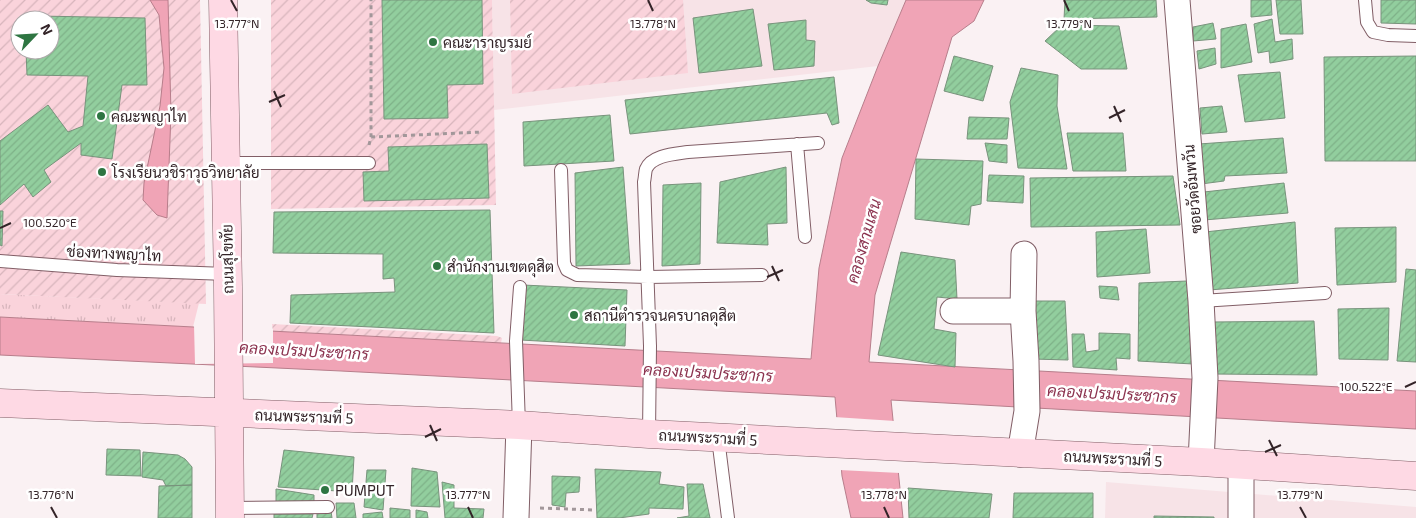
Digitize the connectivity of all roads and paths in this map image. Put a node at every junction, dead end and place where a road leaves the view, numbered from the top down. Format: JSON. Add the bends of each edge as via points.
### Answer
{"nodes":[{"id":1,"x":223,"y":0,"type":"edge"},
{"id":2,"x":371,"y":0,"type":"edge"},
{"id":3,"x":1177,"y":0,"type":"edge"},
{"id":4,"x":1365,"y":0,"type":"edge"},
{"id":5,"x":1416,"y":36,"type":"edge"},
{"id":6,"x":482,"y":132,"type":"dead end"},
{"id":7,"x":371,"y":137,"type":"junction"},
{"id":8,"x":818,"y":143,"type":"dead end"},
{"id":9,"x":797,"y":144,"type":"junction"},
{"id":10,"x":225,"y":162,"type":"junction"},
{"id":11,"x":366,"y":163,"type":"joint"},
{"id":12,"x":561,"y":170,"type":"dead end"},
{"id":13,"x":805,"y":237,"type":"dead end"},
{"id":14,"x":1024,"y":254,"type":"dead end"},
{"id":15,"x":0,"y":261,"type":"edge"},
{"id":16,"x":227,"y":274,"type":"junction"},
{"id":17,"x":762,"y":275,"type":"dead end"},
{"id":18,"x":648,"y":277,"type":"junction"},
{"id":19,"x":520,"y":287,"type":"dead end"},
{"id":20,"x":1326,"y":293,"type":"dead end"},
{"id":21,"x":1202,"y":301,"type":"junction"},
{"id":22,"x":953,"y":310,"type":"dead end"},
{"id":23,"x":1023,"y":311,"type":"junction"},
{"id":24,"x":0,"y":403,"type":"edge"},
{"id":25,"x":229,"y":413,"type":"junction"},
{"id":26,"x":519,"y":425,"type":"junction"},
{"id":27,"x":649,"y":434,"type":"junction"},
{"id":28,"x":728,"y":438,"type":"junction"},
{"id":29,"x":1012,"y":453,"type":"junction"},
{"id":30,"x":1201,"y":462,"type":"junction"},
{"id":31,"x":1241,"y":465,"type":"junction"},
{"id":32,"x":1416,"y":476,"type":"edge"},
{"id":33,"x":328,"y":507,"type":"dead end"},
{"id":34,"x":595,"y":510,"type":"dead end"},
{"id":35,"x":516,"y":512,"type":"edge"},
{"id":36,"x":230,"y":513,"type":"edge"},
{"id":37,"x":728,"y":518,"type":"edge"},
{"id":38,"x":1241,"y":518,"type":"edge"}],
"edges":[{"from":1,"to":10,"type":"main road","name":"ถนนสุโขทัย"},
{"from":2,"to":7,"type":"path"},
{"from":3,"to":21,"type":"street","name":"ซอยวัดอัมพวัน"},
{"from":4,"to":5,"type":"lane","via":[[1367,22],[1373,32]]},
{"from":6,"to":7,"type":"path"},
{"from":7,"to":11,"type":"path"},
{"from":8,"to":9,"type":"lane"},
{"from":9,"to":13,"type":"lane"},
{"from":9,"to":18,"type":"lane","via":[[667,155],[646,168]]},
{"from":10,"to":11,"type":"lane"},
{"from":10,"to":16,"type":"main road","name":"ถนนสุโขทัย"},
{"from":12,"to":18,"type":"lane","via":[[564,263],[567,270],[577,275]]},
{"from":14,"to":23,"type":"street"},
{"from":15,"to":16,"type":"lane","name":"ช่องทางพญาไท","via":[[126,271]]},
{"from":16,"to":25,"type":"main road","name":"ถนนสุโขทัย"},
{"from":17,"to":18,"type":"lane"},
{"from":18,"to":27,"type":"lane"},
{"from":19,"to":26,"type":"lane","via":[[516,341]]},
{"from":20,"to":21,"type":"lane"},
{"from":21,"to":30,"type":"street","name":"ซอยวัดอัมพวัน","via":[[1205,378]]},
{"from":22,"to":23,"type":"street"},
{"from":23,"to":29,"type":"street","via":[[1026,412]]},
{"from":24,"to":25,"type":"main road","name":"ถนนพระรามที่ 5"},
{"from":25,"to":26,"type":"main road","name":"ถนนพระรามที่ 5"},
{"from":25,"to":36,"type":"main road","name":"ถนนสุโขทัย"},
{"from":26,"to":27,"type":"main road","name":"ถนนพระรามที่ 5"},
{"from":26,"to":35,"type":"street"},
{"from":27,"to":28,"type":"main road","name":"ถนนพระรามที่ 5"},
{"from":28,"to":29,"type":"main road","name":"ถนนพระรามที่ 5"},
{"from":28,"to":37,"type":"lane"},
{"from":29,"to":30,"type":"main road","name":"ถนนพระรามที่ 5"},
{"from":30,"to":31,"type":"main road","name":"ถนนพระรามที่ 5"},
{"from":31,"to":32,"type":"main road","name":"ถนนพระรามที่ 5"},
{"from":31,"to":38,"type":"street"},
{"from":33,"to":36,"type":"lane"},
{"from":34,"to":35,"type":"path"}]}
